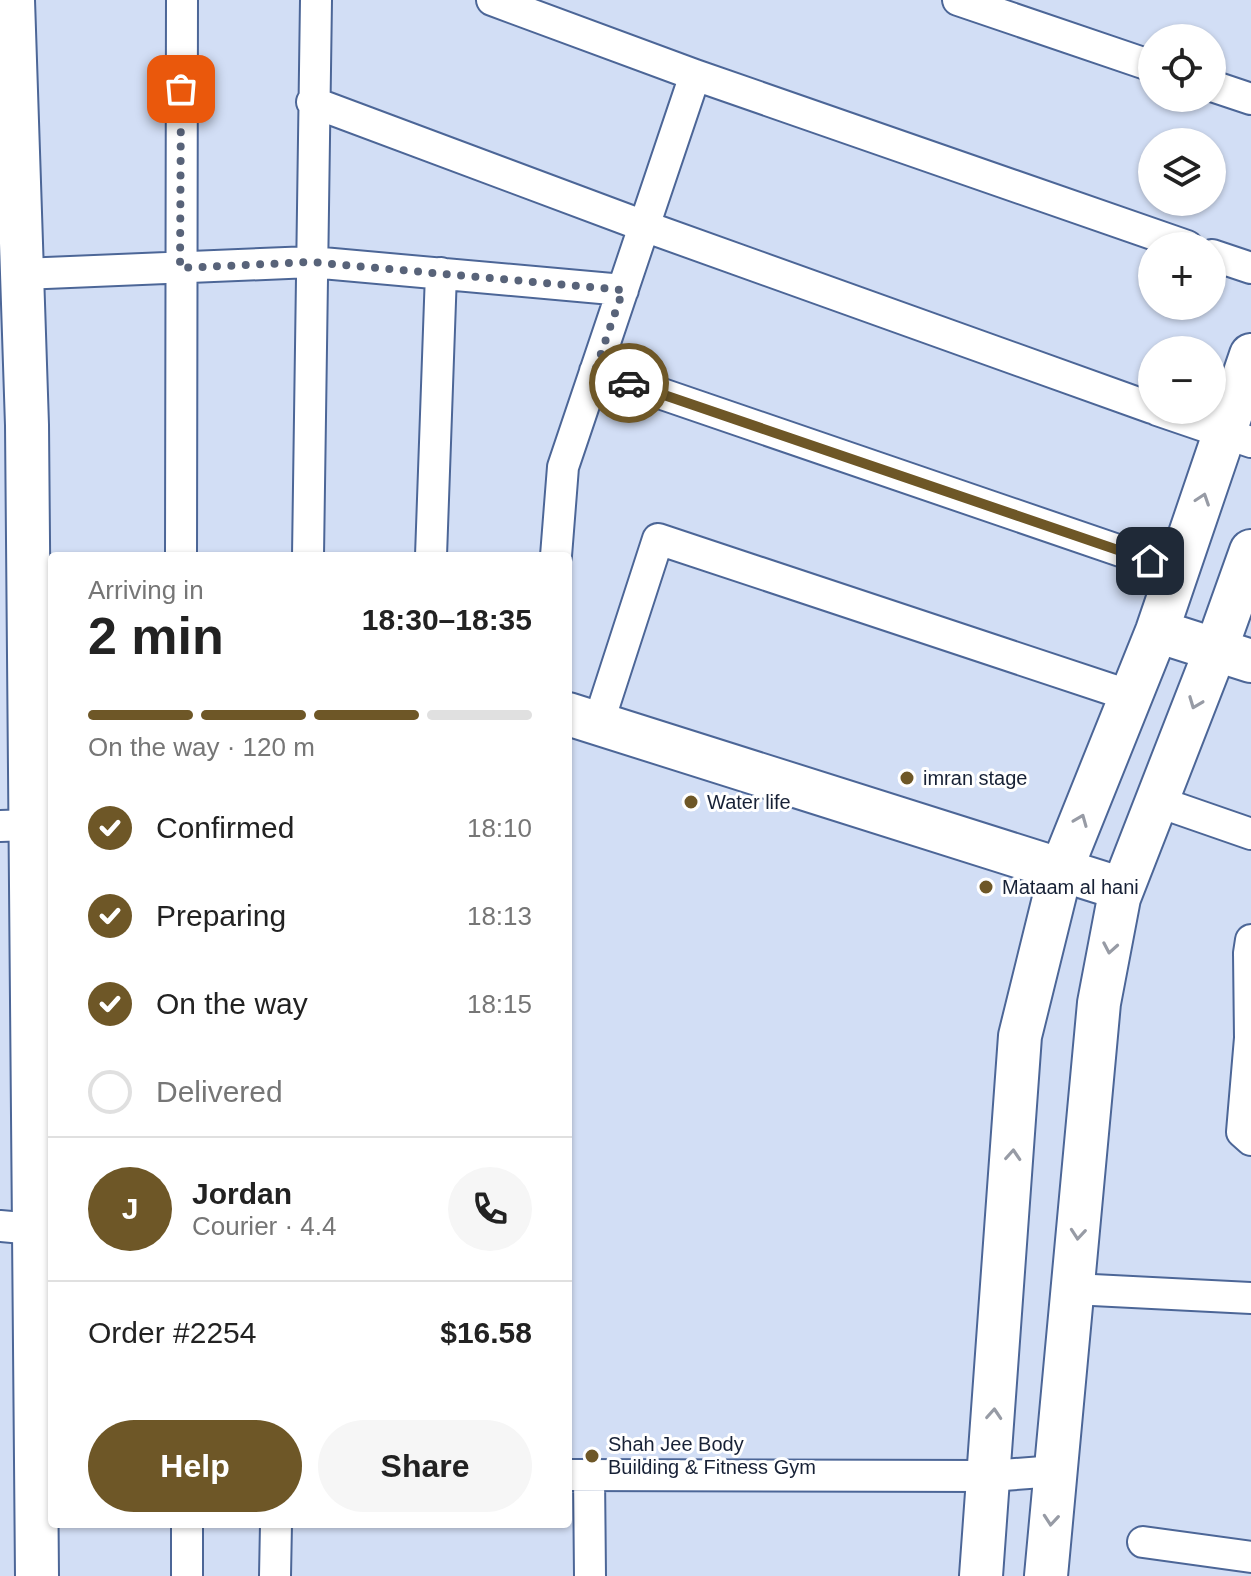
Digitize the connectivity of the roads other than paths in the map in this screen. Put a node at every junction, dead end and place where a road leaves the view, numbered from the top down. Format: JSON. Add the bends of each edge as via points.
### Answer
{"nodes":[{"id":1,"x":182,"y":0,"type":"edge"},
{"id":2,"x":316,"y":0,"type":"edge"},
{"id":3,"x":492,"y":0,"type":"edge"},
{"id":4,"x":958,"y":0,"type":"edge"},
{"id":5,"x":9,"y":21,"type":"edge"},
{"id":6,"x":1138,"y":61,"type":"edge"},
{"id":7,"x":695,"y":75,"type":"junction"},
{"id":8,"x":1226,"y":91,"type":"edge"},
{"id":9,"x":1251,"y":99,"type":"edge"},
{"id":10,"x":312,"y":102,"type":"junction"},
{"id":11,"x":644,"y":226,"type":"junction"},
{"id":12,"x":1147,"y":232,"type":"edge"},
{"id":13,"x":1226,"y":260,"type":"edge"},
{"id":14,"x":311,"y":262,"type":"junction"},
{"id":15,"x":180,"y":268,"type":"junction"},
{"id":16,"x":1251,"y":268,"type":"edge"},
{"id":17,"x":441,"y":273,"type":"junction"},
{"id":18,"x":22,"y":274,"type":"junction"},
{"id":19,"x":623,"y":290,"type":"junction"},
{"id":20,"x":1251,"y":355,"type":"edge"},
{"id":21,"x":595,"y":371,"type":"junction"},
{"id":22,"x":1138,"y":403,"type":"edge"},
{"id":23,"x":1197,"y":424,"type":"edge"},
{"id":24,"x":14,"y":425,"type":"edge"},
{"id":25,"x":1238,"y":438,"type":"edge"},
{"id":26,"x":181,"y":552,"type":"edge"},
{"id":27,"x":308,"y":552,"type":"edge"},
{"id":28,"x":431,"y":552,"type":"edge"},
{"id":29,"x":556,"y":552,"type":"edge"},
{"id":30,"x":1179,"y":571,"type":"junction"},
{"id":31,"x":1247,"y":578,"type":"edge"},
{"id":32,"x":1157,"y":631,"type":"junction"},
{"id":33,"x":1233,"y":655,"type":"edge"},
{"id":34,"x":41,"y":695,"type":"edge"},
{"id":35,"x":1131,"y":696,"type":"junction"},
{"id":36,"x":583,"y":719,"type":"edge"},
{"id":37,"x":1156,"y":801,"type":"junction"},
{"id":38,"x":15,"y":826,"type":"edge"},
{"id":39,"x":1251,"y":834,"type":"edge"},
{"id":40,"x":1061,"y":870,"type":"junction"},
{"id":41,"x":1122,"y":889,"type":"junction"},
{"id":42,"x":1251,"y":940,"type":"edge"},
{"id":43,"x":42,"y":1020,"type":"edge"},
{"id":44,"x":1251,"y":1140,"type":"edge"},
{"id":45,"x":17,"y":1228,"type":"edge"},
{"id":46,"x":1073,"y":1289,"type":"junction"},
{"id":47,"x":1251,"y":1298,"type":"edge"},
{"id":48,"x":1056,"y":1471,"type":"junction"},
{"id":49,"x":44,"y":1473,"type":"edge"},
{"id":50,"x":579,"y":1475,"type":"edge"},
{"id":51,"x":989,"y":1476,"type":"junction"},
{"id":52,"x":187,"y":1528,"type":"edge"},
{"id":53,"x":276,"y":1528,"type":"edge"},
{"id":54,"x":1143,"y":1542,"type":"dead end"},
{"id":55,"x":1251,"y":1557,"type":"edge"},
{"id":56,"x":37,"y":1576,"type":"edge"},
{"id":57,"x":187,"y":1576,"type":"edge"},
{"id":58,"x":275,"y":1576,"type":"edge"},
{"id":59,"x":590,"y":1576,"type":"edge"},
{"id":60,"x":981,"y":1576,"type":"edge"},
{"id":61,"x":1046,"y":1576,"type":"edge"}],
"edges":[{"from":1,"to":15,"type":"street"},
{"from":2,"to":10,"type":"street"},
{"from":3,"to":7,"type":"street"},
{"from":4,"to":6,"type":"street"},
{"from":5,"to":18,"type":"street"},
{"from":7,"to":11,"type":"street"},
{"from":7,"to":12,"type":"street"},
{"from":8,"to":9,"type":"street"},
{"from":10,"to":11,"type":"street"},
{"from":10,"to":14,"type":"street"},
{"from":11,"to":19,"type":"street"},
{"from":11,"to":22,"type":"street"},
{"from":13,"to":16,"type":"street"},
{"from":14,"to":15,"type":"street"},
{"from":14,"to":17,"type":"street"},
{"from":14,"to":27,"type":"street"},
{"from":15,"to":18,"type":"street"},
{"from":15,"to":26,"type":"street"},
{"from":17,"to":19,"type":"street"},
{"from":17,"to":28,"type":"street"},
{"from":18,"to":24,"type":"street"},
{"from":19,"to":21,"type":"street"},
{"from":20,"to":25,"type":"street"},
{"from":21,"to":29,"type":"street","via":[[563,467]]},
{"from":21,"to":30,"type":"street"},
{"from":23,"to":25,"type":"street"},
{"from":24,"to":34,"type":"street"},
{"from":30,"to":25,"type":"street","one_way":true},
{"from":30,"to":31,"type":"street"},
{"from":30,"to":32,"type":"street"},
{"from":31,"to":33,"type":"street"},
{"from":32,"to":33,"type":"street"},
{"from":32,"to":35,"type":"street"},
{"from":33,"to":37,"type":"street","one_way":true},
{"from":34,"to":38,"type":"street"},
{"from":35,"to":36,"type":"street","via":[[658,539]]},
{"from":40,"to":35,"type":"street","one_way":true},
{"from":36,"to":40,"type":"street"},
{"from":37,"to":39,"type":"street"},
{"from":37,"to":41,"type":"street"},
{"from":38,"to":43,"type":"street"},
{"from":40,"to":41,"type":"street"},
{"from":51,"to":40,"type":"street","one_way":true,"via":[[1020,1036]]},
{"from":41,"to":46,"type":"street","one_way":true,"via":[[1099,1003]]},
{"from":42,"to":44,"type":"street","via":[[1242,1132]]},
{"from":43,"to":45,"type":"street"},
{"from":45,"to":49,"type":"street"},
{"from":46,"to":47,"type":"street"},
{"from":46,"to":48,"type":"street"},
{"from":48,"to":51,"type":"street"},
{"from":48,"to":61,"type":"street","one_way":true},
{"from":49,"to":56,"type":"street"},
{"from":50,"to":51,"type":"street"},
{"from":50,"to":59,"type":"street"},
{"from":51,"to":60,"type":"street"},
{"from":52,"to":57,"type":"street"},
{"from":53,"to":58,"type":"street"},
{"from":54,"to":55,"type":"street"}]}
